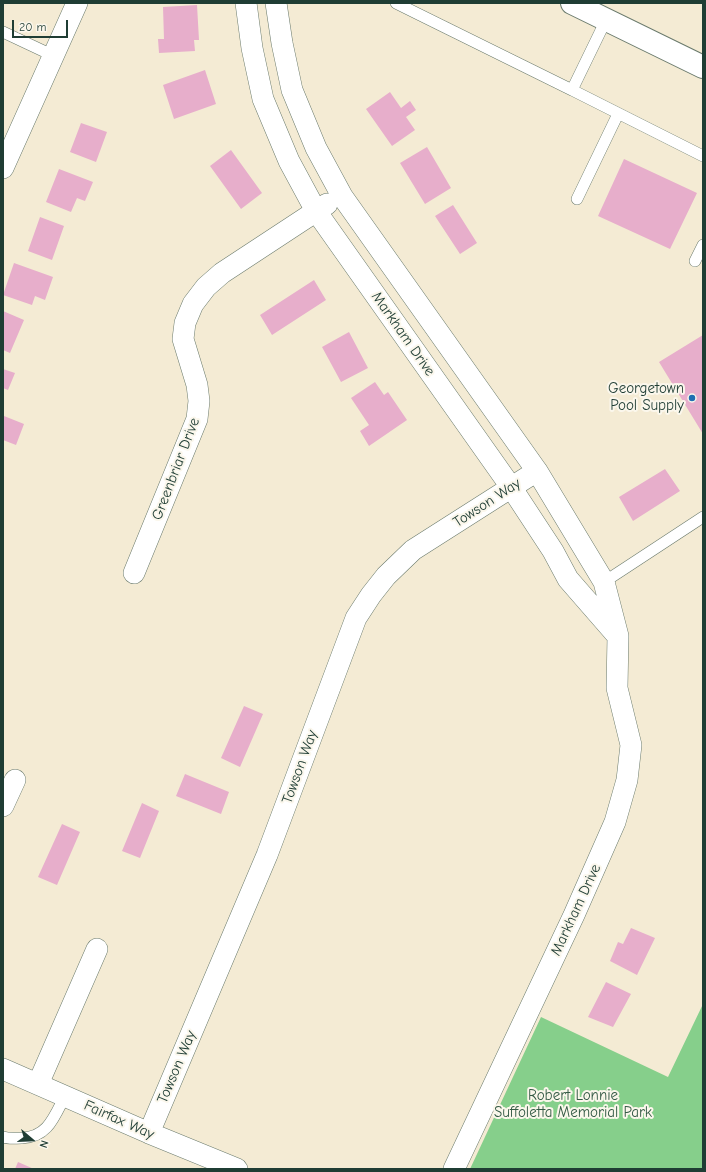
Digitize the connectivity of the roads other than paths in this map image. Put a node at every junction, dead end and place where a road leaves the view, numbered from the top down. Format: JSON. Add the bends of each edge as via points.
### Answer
{"nodes":[{"id":1,"x":77,"y":3,"type":"edge"},
{"id":2,"x":246,"y":3,"type":"edge"},
{"id":3,"x":276,"y":3,"type":"edge"},
{"id":4,"x":396,"y":3,"type":"edge"},
{"id":5,"x":572,"y":3,"type":"edge"},
{"id":6,"x":606,"y":20,"type":"junction"},
{"id":7,"x":3,"y":32,"type":"edge"},
{"id":8,"x":54,"y":56,"type":"junction"},
{"id":9,"x":703,"y":67,"type":"edge"},
{"id":10,"x":572,"y":90,"type":"junction"},
{"id":11,"x":618,"y":114,"type":"junction"},
{"id":12,"x":703,"y":156,"type":"edge"},
{"id":13,"x":3,"y":168,"type":"edge"},
{"id":14,"x":341,"y":194,"type":"junction"},
{"id":15,"x":577,"y":199,"type":"dead end"},
{"id":16,"x":316,"y":211,"type":"junction"},
{"id":17,"x":703,"y":245,"type":"edge"},
{"id":18,"x":695,"y":261,"type":"dead end"},
{"id":19,"x":537,"y":471,"type":"junction"},
{"id":20,"x":511,"y":487,"type":"junction"},
{"id":21,"x":703,"y":517,"type":"edge"},
{"id":22,"x":134,"y":573,"type":"dead end"},
{"id":23,"x":604,"y":582,"type":"junction"},
{"id":24,"x":618,"y":636,"type":"junction"},
{"id":25,"x":15,"y":780,"type":"dead end"},
{"id":26,"x":3,"y":806,"type":"edge"},
{"id":27,"x":97,"y":949,"type":"dead end"},
{"id":28,"x":3,"y":1069,"type":"edge"},
{"id":29,"x":38,"y":1084,"type":"junction"},
{"id":30,"x":65,"y":1096,"type":"junction"},
{"id":31,"x":149,"y":1133,"type":"junction"},
{"id":32,"x":3,"y":1137,"type":"edge"},
{"id":33,"x":237,"y":1169,"type":"edge"},
{"id":34,"x":454,"y":1169,"type":"edge"}],
"edges":[{"from":1,"to":8,"type":"street"},
{"from":2,"to":16,"type":"street","name":"Markham Drive","via":[[263,99],[289,161]]},
{"from":3,"to":14,"type":"street","name":"Markham Drive","via":[[292,90],[316,148]]},
{"from":4,"to":10,"type":"lane"},
{"from":5,"to":6,"type":"main road"},
{"from":6,"to":9,"type":"main road"},
{"from":6,"to":10,"type":"lane"},
{"from":7,"to":8,"type":"lane"},
{"from":8,"to":13,"type":"street"},
{"from":10,"to":11,"type":"lane"},
{"from":11,"to":12,"type":"lane"},
{"from":11,"to":15,"type":"lane"},
{"from":14,"to":16,"type":"street","name":"Greenbriar Drive"},
{"from":14,"to":19,"type":"street","name":"Markham Drive"},
{"from":16,"to":20,"type":"street","name":"Markham Drive"},
{"from":16,"to":22,"type":"street","name":"Greenbriar Drive","via":[[222,273],[206,287],[193,304],[185,323],[183,339],[198,385],[197,419]]},
{"from":17,"to":18,"type":"lane"},
{"from":19,"to":20,"type":"street","name":"Towson Way"},
{"from":19,"to":23,"type":"street","name":"Markham Drive"},
{"from":20,"to":24,"type":"street","name":"Markham Drive","via":[[568,579]]},
{"from":20,"to":31,"type":"street","name":"Towson Way","via":[[413,550],[386,576],[356,618],[267,855]]},
{"from":21,"to":23,"type":"lane"},
{"from":23,"to":24,"type":"street","name":"Markham Drive"},
{"from":24,"to":34,"type":"street","name":"Markham Drive","via":[[617,688],[631,745],[627,780],[615,822],[574,916]]},
{"from":25,"to":26,"type":"street"},
{"from":27,"to":29,"type":"street"},
{"from":28,"to":29,"type":"street","name":"Fairfax Way"},
{"from":29,"to":30,"type":"street","name":"Fairfax Way"},
{"from":30,"to":31,"type":"street","name":"Fairfax Way"},
{"from":30,"to":32,"type":"lane","via":[[51,1123],[42,1133],[30,1138]]},
{"from":31,"to":33,"type":"street","name":"Fairfax Way"}]}
